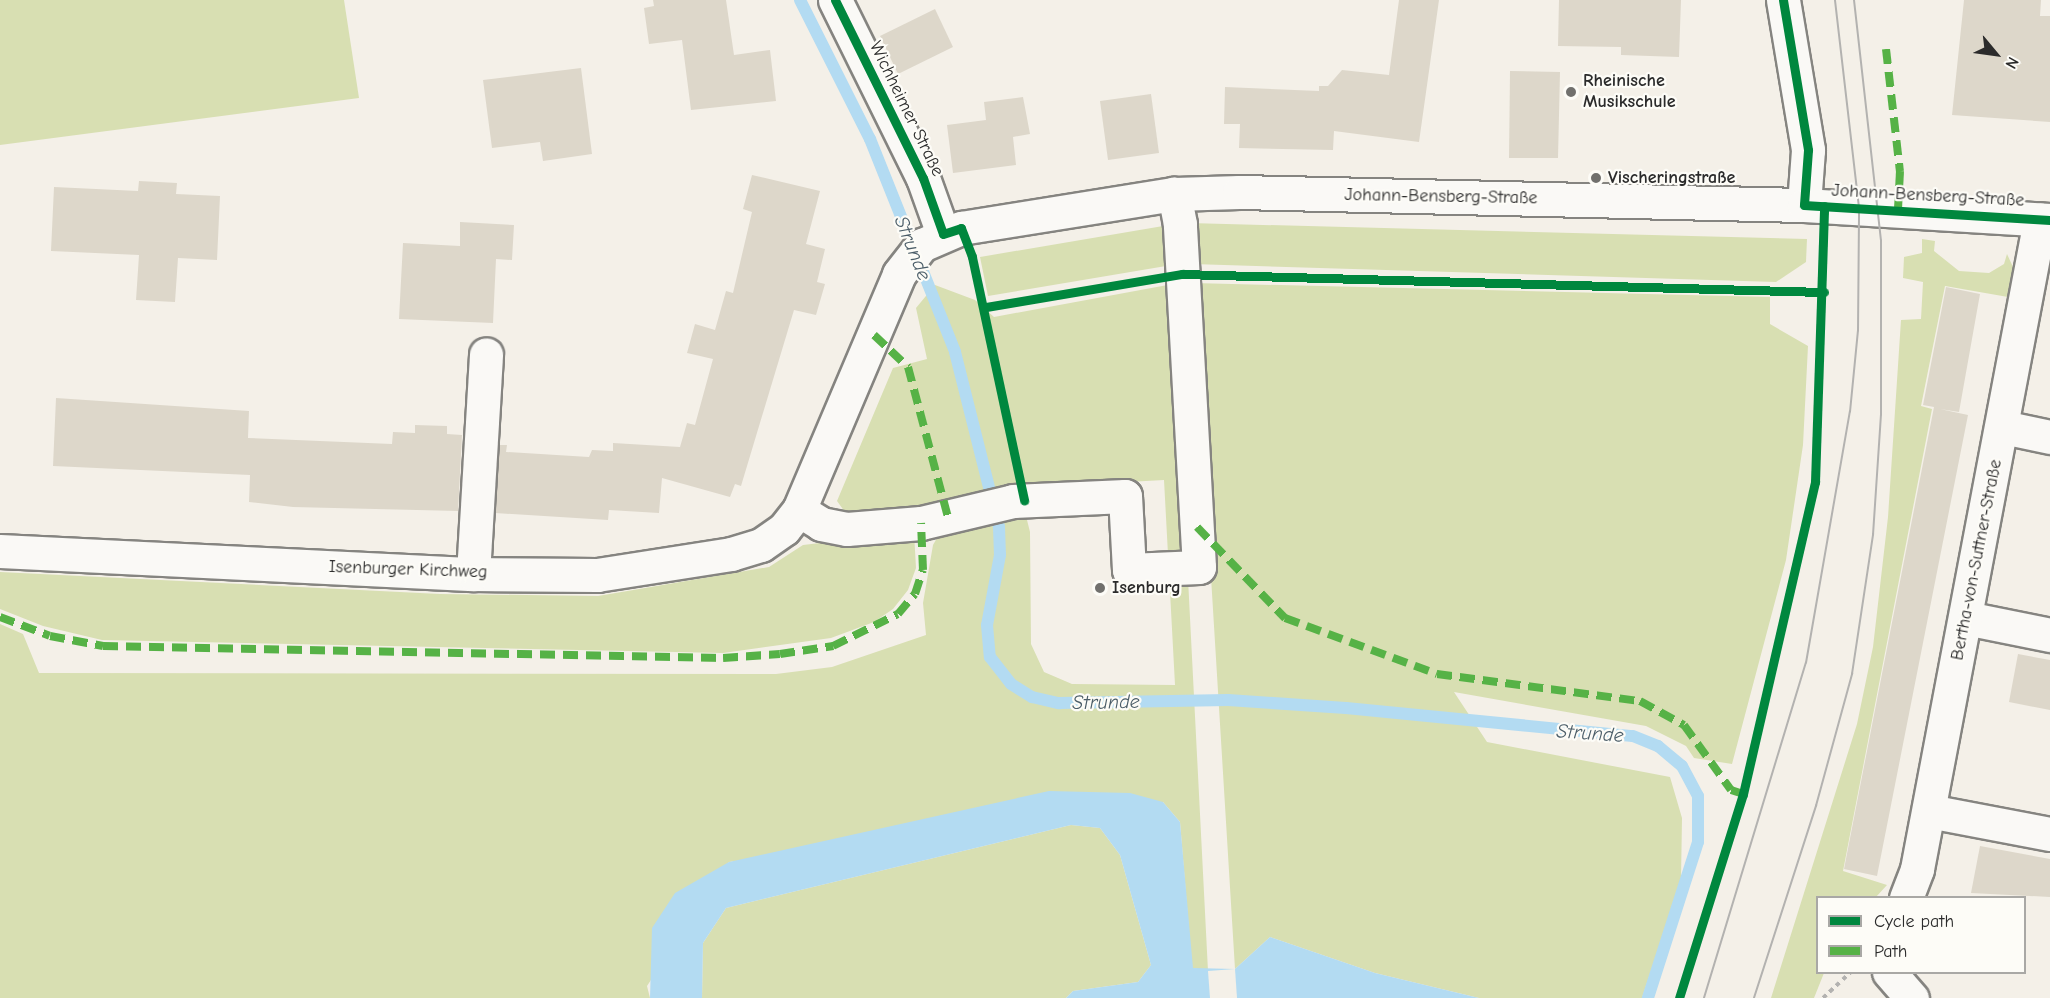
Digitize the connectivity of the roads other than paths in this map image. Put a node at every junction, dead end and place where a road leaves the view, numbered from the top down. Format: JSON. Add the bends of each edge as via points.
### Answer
{"nodes":[{"id":1,"x":835,"y":0,"type":"edge"},
{"id":2,"x":1783,"y":0,"type":"edge"},
{"id":3,"x":1174,"y":194,"type":"junction"},
{"id":4,"x":1804,"y":205,"type":"junction"},
{"id":5,"x":2045,"y":220,"type":"edge"},
{"id":6,"x":925,"y":246,"type":"junction"},
{"id":7,"x":486,"y":354,"type":"dead end"},
{"id":8,"x":2003,"y":427,"type":"junction"},
{"id":9,"x":2050,"y":437,"type":"edge"},
{"id":10,"x":799,"y":510,"type":"junction"},
{"id":11,"x":0,"y":551,"type":"edge"},
{"id":12,"x":473,"y":574,"type":"junction"},
{"id":13,"x":1966,"y":618,"type":"junction"},
{"id":14,"x":2050,"y":635,"type":"edge"},
{"id":15,"x":1929,"y":810,"type":"junction"},
{"id":16,"x":2050,"y":834,"type":"edge"},
{"id":17,"x":1906,"y":896,"type":"edge"},
{"id":18,"x":1891,"y":974,"type":"edge"},
{"id":19,"x":1912,"y":998,"type":"edge"}],
"edges":[{"from":1,"to":6,"type":"street","name":"Wichheimer Straße","via":[[923,178]]},
{"from":2,"to":4,"type":"street","via":[[1808,150]]},
{"from":3,"to":4,"type":"street","name":"Johann-Bensberg-Straße","via":[[1239,192]]},
{"from":3,"to":6,"type":"street","name":"Johann-Bensberg-Straße"},
{"from":3,"to":10,"type":"street","via":[[1180,224],[1199,567],[1129,570],[1125,496],[1013,501],[976,512],[847,529],[821,524]]},
{"from":4,"to":5,"type":"street","name":"Johann-Bensberg-Straße"},
{"from":5,"to":8,"type":"street","name":"Bertha-von-Suttner-Straße"},
{"from":6,"to":10,"type":"street"},
{"from":7,"to":12,"type":"street"},
{"from":8,"to":9,"type":"street"},
{"from":8,"to":13,"type":"street","name":"Bertha-von-Suttner-Straße"},
{"from":10,"to":12,"type":"street","name":"Isenburger Kirchweg","via":[[784,529],[761,545],[731,554],[597,575]]},
{"from":11,"to":12,"type":"street","name":"Isenburger Kirchweg"},
{"from":13,"to":14,"type":"street"},
{"from":13,"to":15,"type":"street","name":"Bertha-von-Suttner-Straße"},
{"from":15,"to":16,"type":"street"},
{"from":15,"to":17,"type":"street","name":"Bertha-von-Suttner-Straße","via":[[1917,870]]},
{"from":18,"to":19,"type":"street"}]}
